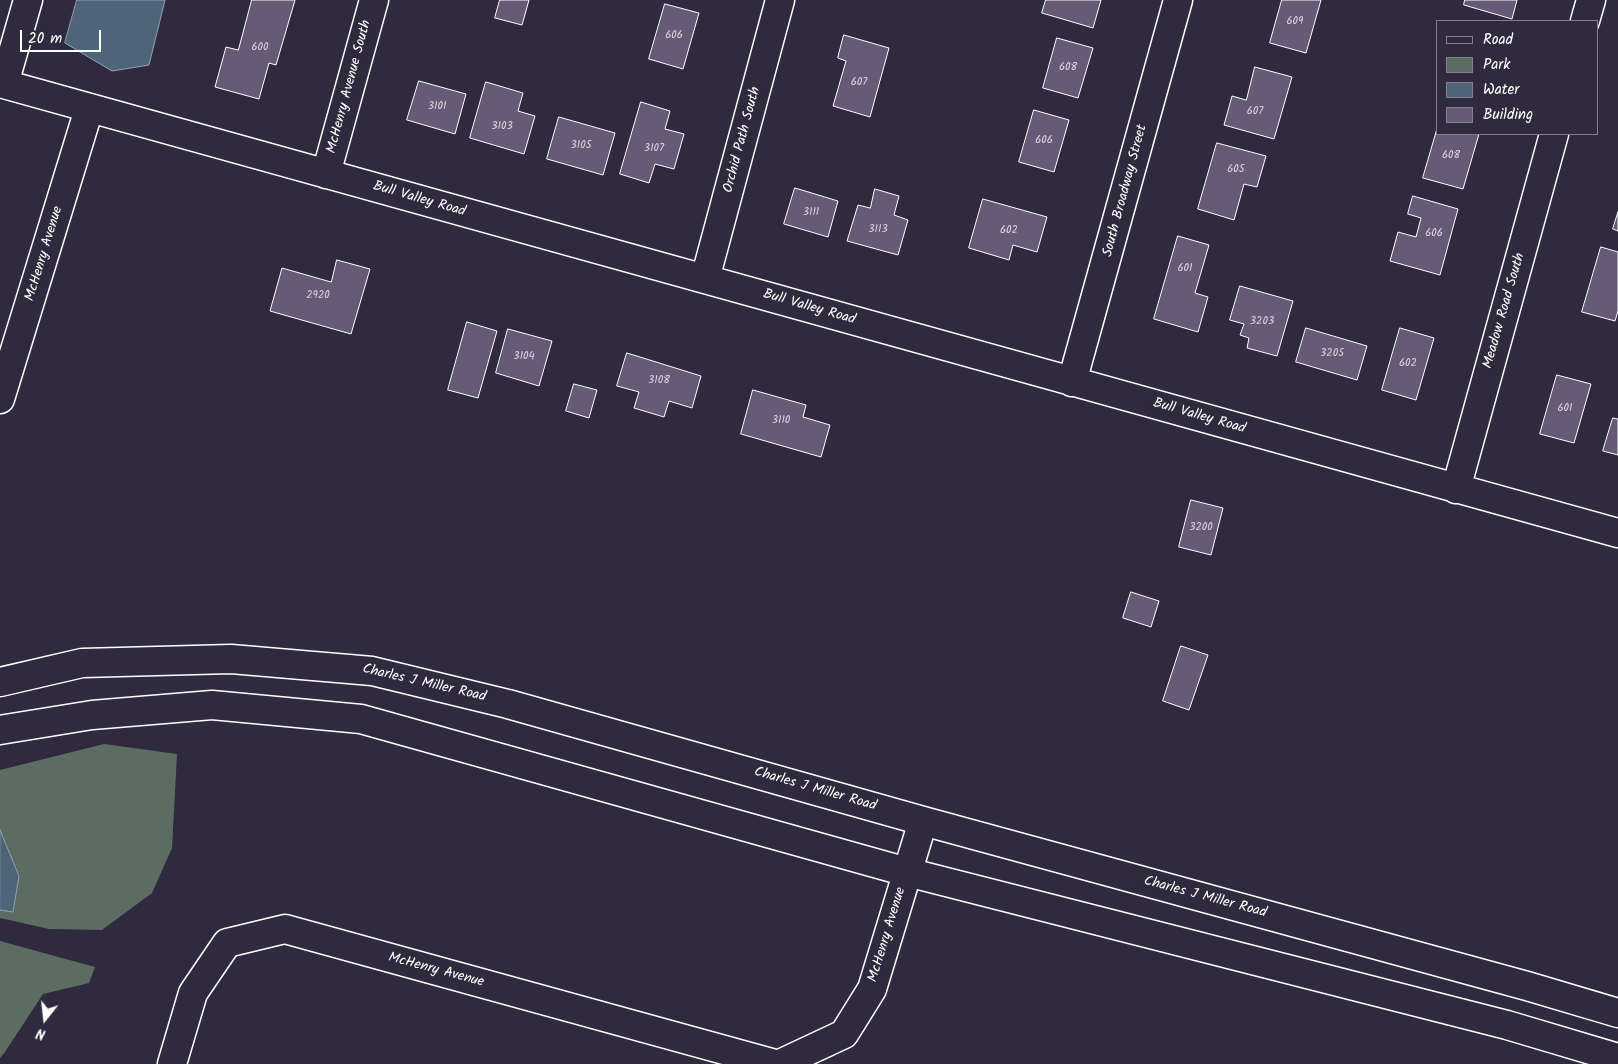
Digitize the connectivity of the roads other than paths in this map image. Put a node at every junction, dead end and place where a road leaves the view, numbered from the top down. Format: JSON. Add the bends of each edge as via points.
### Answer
{"nodes":[{"id":1,"x":28,"y":0,"type":"edge"},
{"id":2,"x":374,"y":0,"type":"edge"},
{"id":3,"x":780,"y":0,"type":"edge"},
{"id":4,"x":1178,"y":0,"type":"edge"},
{"id":5,"x":1591,"y":0,"type":"edge"},
{"id":6,"x":1586,"y":20,"type":"edge"},
{"id":7,"x":2,"y":84,"type":"edge"},
{"id":8,"x":89,"y":109,"type":"junction"},
{"id":9,"x":1554,"y":135,"type":"edge"},
{"id":10,"x":326,"y":174,"type":"junction"},
{"id":11,"x":705,"y":279,"type":"junction"},
{"id":12,"x":1072,"y":382,"type":"junction"},
{"id":13,"x":0,"y":398,"type":"edge"},
{"id":14,"x":1456,"y":488,"type":"junction"},
{"id":15,"x":1618,"y":533,"type":"edge"},
{"id":16,"x":0,"y":682,"type":"edge"},
{"id":17,"x":0,"y":730,"type":"edge"},
{"id":18,"x":922,"y":821,"type":"junction"},
{"id":19,"x":907,"y":872,"type":"junction"},
{"id":20,"x":1618,"y":1013,"type":"edge"},
{"id":21,"x":1618,"y":1058,"type":"edge"},
{"id":22,"x":172,"y":1064,"type":"edge"},
{"id":23,"x":774,"y":1064,"type":"edge"},
{"id":24,"x":780,"y":1064,"type":"edge"}],
"edges":[{"from":1,"to":7,"type":"street"},
{"from":2,"to":10,"type":"street","name":"McHenry Avenue South"},
{"from":3,"to":11,"type":"street","name":"Orchid Path South"},
{"from":4,"to":12,"type":"street","name":"South Broadway Street"},
{"from":5,"to":6,"type":"street"},
{"from":7,"to":8,"type":"street","name":"Bull Valley Road"},
{"from":8,"to":10,"type":"street","name":"Bull Valley Road"},
{"from":8,"to":13,"type":"street","name":"McHenry Avenue"},
{"from":9,"to":14,"type":"street","name":"Meadow Road South"},
{"from":10,"to":11,"type":"street","name":"Bull Valley Road"},
{"from":11,"to":12,"type":"street","name":"Bull Valley Road"},
{"from":12,"to":14,"type":"street","name":"Bull Valley Road"},
{"from":14,"to":15,"type":"street","name":"Bull Valley Road"},
{"from":16,"to":18,"type":"street","name":"Charles J Miller Road","via":[[82,663],[231,658],[372,670],[508,704]]},
{"from":17,"to":19,"type":"street","via":[[92,715],[212,705],[361,718]]},
{"from":18,"to":19,"type":"street","name":"McHenry Avenue"},
{"from":18,"to":20,"type":"street","name":"Charles J Miller Road"},
{"from":19,"to":21,"type":"street","via":[[1507,1025]]},
{"from":19,"to":24,"type":"street","name":"McHenry Avenue","via":[[872,989],[844,1034]]},
{"from":22,"to":23,"type":"street","name":"McHenry Avenue","via":[[193,993],[227,943],[285,929]]}]}
